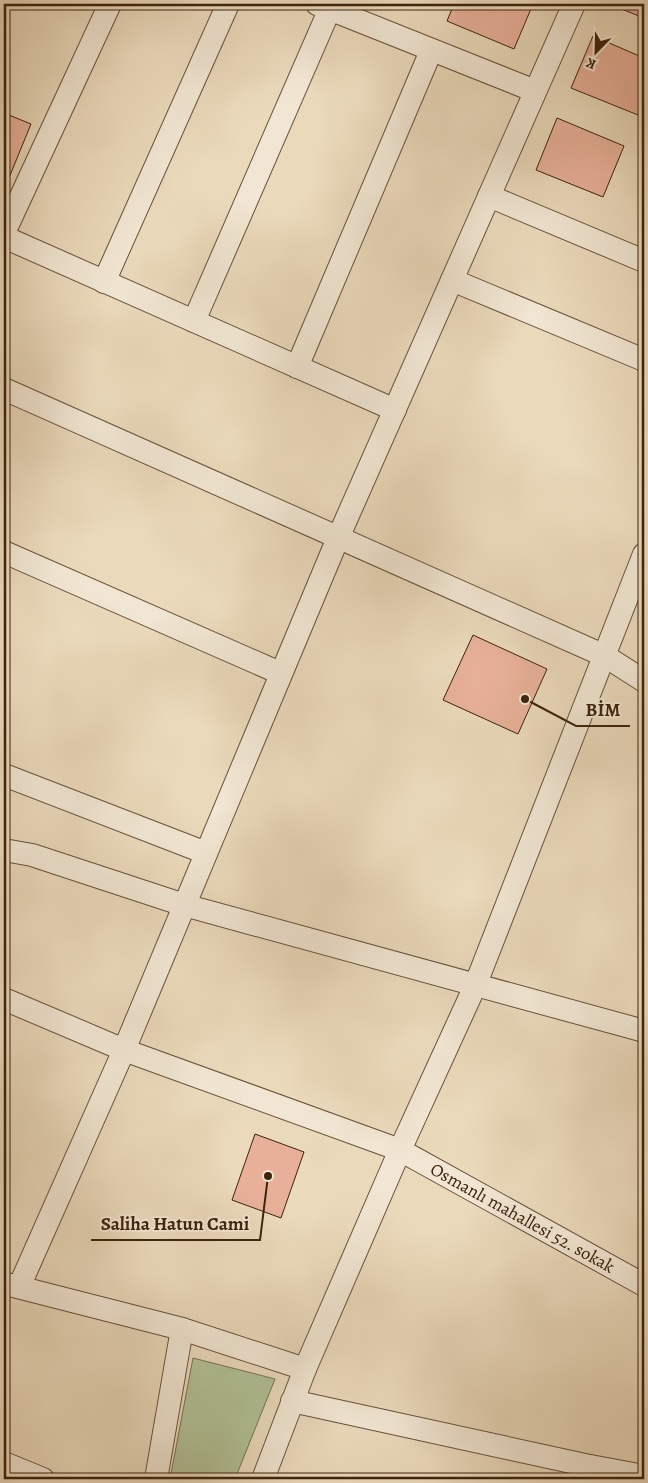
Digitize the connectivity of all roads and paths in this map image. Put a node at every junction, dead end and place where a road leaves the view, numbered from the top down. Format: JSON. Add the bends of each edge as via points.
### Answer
{"nodes":[{"id":1,"x":110,"y":4,"type":"edge"},
{"id":2,"x":228,"y":4,"type":"edge"},
{"id":3,"x":574,"y":4,"type":"edge"},
{"id":4,"x":326,"y":5,"type":"edge"},
{"id":5,"x":431,"y":51,"type":"junction"},
{"id":6,"x":535,"y":91,"type":"junction"},
{"id":7,"x":489,"y":196,"type":"junction"},
{"id":8,"x":4,"y":233,"type":"edge"},
{"id":9,"x":4,"y":237,"type":"edge"},
{"id":10,"x":644,"y":261,"type":"edge"},
{"id":11,"x":452,"y":280,"type":"junction"},
{"id":12,"x":104,"y":282,"type":"junction"},
{"id":13,"x":194,"y":321,"type":"junction"},
{"id":14,"x":644,"y":360,"type":"edge"},
{"id":15,"x":297,"y":367,"type":"junction"},
{"id":16,"x":4,"y":390,"type":"edge"},
{"id":17,"x":395,"y":410,"type":"junction"},
{"id":18,"x":338,"y":538,"type":"junction"},
{"id":19,"x":4,"y":552,"type":"edge"},
{"id":20,"x":644,"y":554,"type":"edge"},
{"id":21,"x":605,"y":656,"type":"junction"},
{"id":22,"x":280,"y":673,"type":"junction"},
{"id":23,"x":644,"y":680,"type":"edge"},
{"id":24,"x":4,"y":774,"type":"edge"},
{"id":25,"x":4,"y":850,"type":"edge"},
{"id":26,"x":206,"y":853,"type":"junction"},
{"id":27,"x":184,"y":905,"type":"junction"},
{"id":28,"x":475,"y":986,"type":"junction"},
{"id":29,"x":4,"y":999,"type":"edge"},
{"id":30,"x":644,"y":1031,"type":"edge"},
{"id":31,"x":124,"y":1050,"type":"junction"},
{"id":32,"x":400,"y":1150,"type":"junction"},
{"id":33,"x":644,"y":1284,"type":"edge"},
{"id":34,"x":8,"y":1286,"type":"edge"},
{"id":35,"x":182,"y":1329,"type":"junction"},
{"id":36,"x":305,"y":1369,"type":"junction"},
{"id":37,"x":292,"y":1401,"type":"junction"},
{"id":38,"x":4,"y":1463,"type":"edge"},
{"id":39,"x":583,"y":1472,"type":"edge"},
{"id":40,"x":644,"y":1476,"type":"edge"},
{"id":41,"x":43,"y":1479,"type":"edge"},
{"id":42,"x":156,"y":1479,"type":"edge"},
{"id":43,"x":263,"y":1479,"type":"edge"}],
"edges":[{"from":1,"to":8,"type":"street"},
{"from":2,"to":12,"type":"street"},
{"from":3,"to":6,"type":"street"},
{"from":4,"to":5,"type":"street"},
{"from":4,"to":13,"type":"street"},
{"from":5,"to":6,"type":"street"},
{"from":5,"to":15,"type":"street"},
{"from":6,"to":7,"type":"street"},
{"from":7,"to":10,"type":"street"},
{"from":7,"to":11,"type":"street"},
{"from":9,"to":12,"type":"street"},
{"from":11,"to":14,"type":"street"},
{"from":11,"to":17,"type":"street"},
{"from":12,"to":13,"type":"street"},
{"from":13,"to":15,"type":"street"},
{"from":15,"to":17,"type":"street"},
{"from":16,"to":18,"type":"street"},
{"from":17,"to":18,"type":"street"},
{"from":18,"to":21,"type":"street"},
{"from":18,"to":22,"type":"street"},
{"from":19,"to":22,"type":"street"},
{"from":20,"to":21,"type":"street"},
{"from":21,"to":23,"type":"street"},
{"from":21,"to":28,"type":"street"},
{"from":22,"to":26,"type":"street"},
{"from":24,"to":26,"type":"street"},
{"from":25,"to":27,"type":"street","via":[[32,855]]},
{"from":26,"to":27,"type":"street"},
{"from":27,"to":28,"type":"street"},
{"from":27,"to":31,"type":"street"},
{"from":28,"to":30,"type":"street"},
{"from":28,"to":32,"type":"street"},
{"from":29,"to":31,"type":"street","name":"Osmanlı mahallesi 52. sokak"},
{"from":31,"to":32,"type":"street","name":"Osmanlı mahallesi 52. sokak"},
{"from":31,"to":34,"type":"street"},
{"from":32,"to":33,"type":"street","name":"Osmanlı mahallesi 52. sokak"},
{"from":32,"to":36,"type":"street"},
{"from":34,"to":35,"type":"street"},
{"from":35,"to":36,"type":"street"},
{"from":35,"to":42,"type":"street"},
{"from":36,"to":37,"type":"street"},
{"from":37,"to":39,"type":"street"},
{"from":37,"to":43,"type":"street"},
{"from":38,"to":41,"type":"street"},
{"from":39,"to":40,"type":"street"}]}
